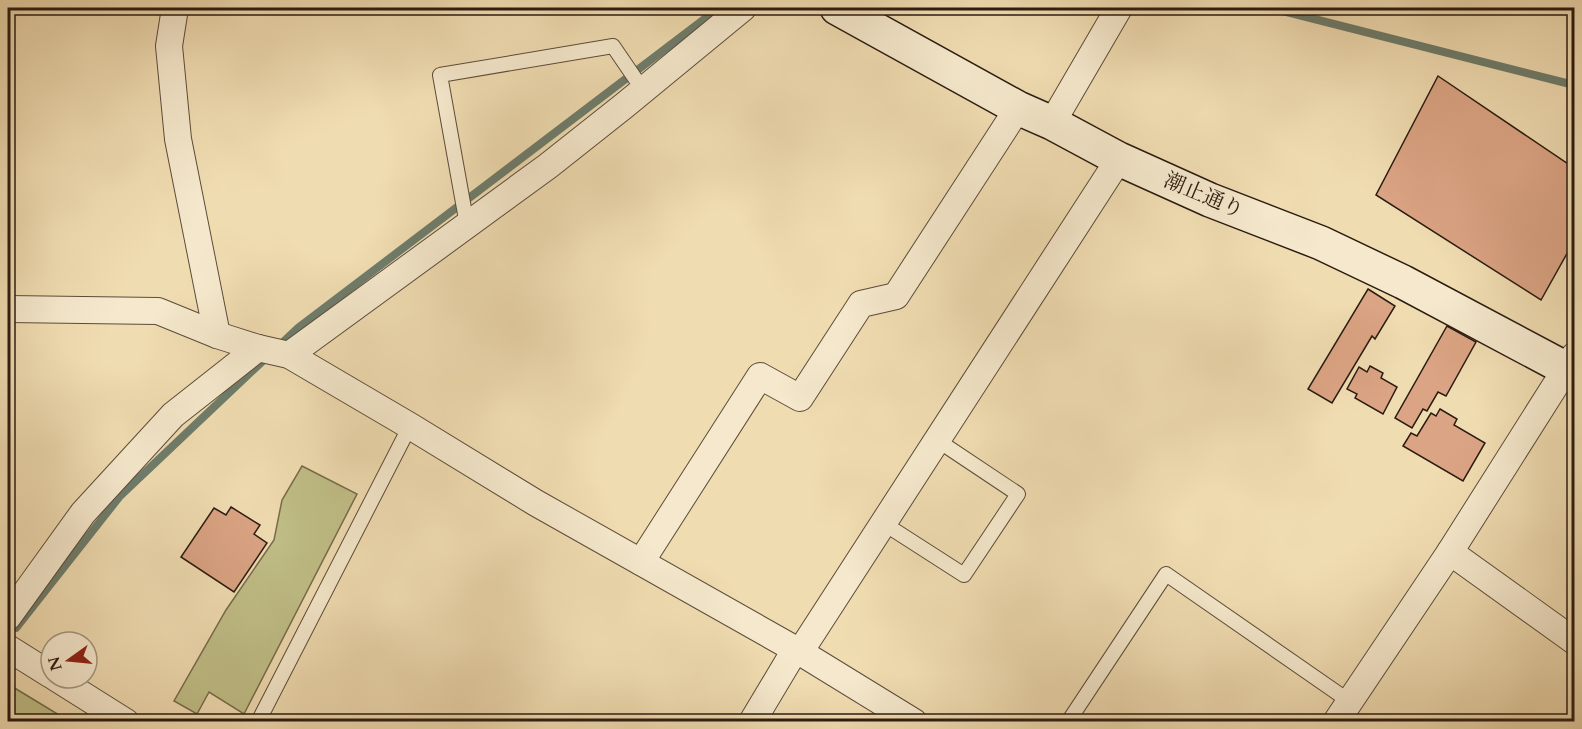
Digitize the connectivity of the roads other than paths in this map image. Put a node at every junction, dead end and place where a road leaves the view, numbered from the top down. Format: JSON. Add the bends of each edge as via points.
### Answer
{"nodes":[{"id":1,"x":175,"y":8,"type":"edge"},
{"id":2,"x":743,"y":8,"type":"edge"},
{"id":3,"x":837,"y":8,"type":"edge"},
{"id":4,"x":1119,"y":8,"type":"edge"},
{"id":5,"x":643,"y":90,"type":"junction"},
{"id":6,"x":1018,"y":108,"type":"junction"},
{"id":7,"x":1052,"y":123,"type":"junction"},
{"id":8,"x":1119,"y":159,"type":"junction"},
{"id":9,"x":467,"y":225,"type":"junction"},
{"id":10,"x":8,"y":309,"type":"edge"},
{"id":11,"x":217,"y":335,"type":"junction"},
{"id":12,"x":258,"y":348,"type":"junction"},
{"id":13,"x":289,"y":355,"type":"junction"},
{"id":14,"x":1572,"y":366,"type":"edge"},
{"id":15,"x":410,"y":426,"type":"junction"},
{"id":16,"x":937,"y":440,"type":"junction"},
{"id":17,"x":884,"y":523,"type":"junction"},
{"id":18,"x":1450,"y":552,"type":"junction"},
{"id":19,"x":641,"y":562,"type":"junction"},
{"id":20,"x":8,"y":616,"type":"edge"},
{"id":21,"x":1575,"y":641,"type":"edge"},
{"id":22,"x":8,"y":648,"type":"edge"},
{"id":23,"x":797,"y":651,"type":"junction"},
{"id":24,"x":39,"y":667,"type":"edge"},
{"id":25,"x":75,"y":690,"type":"edge"},
{"id":26,"x":1342,"y":711,"type":"edge"},
{"id":27,"x":126,"y":722,"type":"edge"},
{"id":28,"x":258,"y":722,"type":"edge"},
{"id":29,"x":753,"y":722,"type":"edge"},
{"id":30,"x":914,"y":722,"type":"edge"},
{"id":31,"x":1068,"y":722,"type":"edge"}],
"edges":[{"from":1,"to":11,"type":"street","via":[[169,46],[178,139]]},
{"from":2,"to":5,"type":"street"},
{"from":3,"to":6,"type":"street","name":"潮止通り"},
{"from":4,"to":7,"type":"street"},
{"from":5,"to":9,"type":"street"},
{"from":5,"to":9,"type":"lane","via":[[614,46],[440,75]]},
{"from":6,"to":7,"type":"street","name":"潮止通り"},
{"from":6,"to":19,"type":"street","via":[[896,296],[861,304],[800,398],[760,376]]},
{"from":7,"to":8,"type":"street","name":"潮止通り"},
{"from":8,"to":14,"type":"street","name":"潮止通り","via":[[1321,243]]},
{"from":8,"to":16,"type":"street"},
{"from":9,"to":13,"type":"street"},
{"from":10,"to":11,"type":"street","via":[[158,311]]},
{"from":11,"to":12,"type":"street"},
{"from":12,"to":13,"type":"street"},
{"from":12,"to":20,"type":"street","via":[[173,415],[83,513]]},
{"from":13,"to":15,"type":"street"},
{"from":14,"to":18,"type":"street"},
{"from":15,"to":19,"type":"street"},
{"from":15,"to":28,"type":"lane"},
{"from":16,"to":17,"type":"street"},
{"from":16,"to":17,"type":"lane","via":[[1018,494],[964,575]]},
{"from":17,"to":23,"type":"street"},
{"from":18,"to":21,"type":"street"},
{"from":18,"to":26,"type":"street"},
{"from":19,"to":23,"type":"street"},
{"from":22,"to":24,"type":"street"},
{"from":23,"to":29,"type":"street"},
{"from":23,"to":30,"type":"street"},
{"from":25,"to":27,"type":"street"},
{"from":26,"to":31,"type":"lane","via":[[1166,574]]}]}
